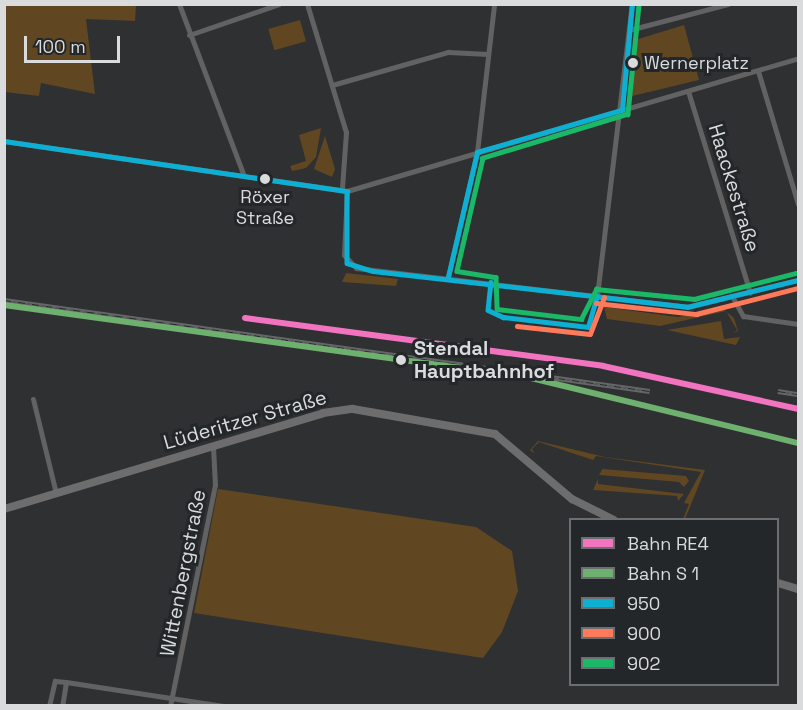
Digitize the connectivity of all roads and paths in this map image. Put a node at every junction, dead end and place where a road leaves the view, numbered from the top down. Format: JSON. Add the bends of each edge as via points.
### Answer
{"nodes":[{"id":1,"x":179,"y":4,"type":"edge"},
{"id":2,"x":279,"y":4,"type":"edge"},
{"id":3,"x":307,"y":4,"type":"edge"},
{"id":4,"x":494,"y":4,"type":"edge"},
{"id":5,"x":632,"y":4,"type":"edge"},
{"id":6,"x":728,"y":4,"type":"edge"},
{"id":7,"x":629,"y":30,"type":"junction"},
{"id":8,"x":189,"y":35,"type":"junction"},
{"id":9,"x":488,"y":54,"type":"junction"},
{"id":10,"x":798,"y":58,"type":"edge"},
{"id":11,"x":758,"y":71,"type":"junction"},
{"id":12,"x":332,"y":85,"type":"junction"},
{"id":13,"x":688,"y":91,"type":"junction"},
{"id":14,"x":622,"y":110,"type":"junction"},
{"id":15,"x":4,"y":141,"type":"edge"},
{"id":16,"x":477,"y":152,"type":"junction"},
{"id":17,"x":243,"y":172,"type":"junction"},
{"id":18,"x":345,"y":190,"type":"junction"},
{"id":19,"x":798,"y":204,"type":"edge"},
{"id":20,"x":448,"y":277,"type":"junction"},
{"id":21,"x":798,"y":280,"type":"edge"},
{"id":22,"x":750,"y":293,"type":"junction"},
{"id":23,"x":597,"y":296,"type":"junction"},
{"id":24,"x":733,"y":298,"type":"junction"},
{"id":25,"x":798,"y":324,"type":"edge"},
{"id":26,"x":33,"y":399,"type":"dead end"},
{"id":27,"x":213,"y":446,"type":"junction"},
{"id":28,"x":56,"y":493,"type":"junction"},
{"id":29,"x":6,"y":507,"type":"edge"},
{"id":30,"x":612,"y":518,"type":"edge"},
{"id":31,"x":779,"y":584,"type":"edge"},
{"id":32,"x":798,"y":589,"type":"edge"},
{"id":33,"x":66,"y":682,"type":"junction"},
{"id":34,"x":173,"y":698,"type":"junction"},
{"id":35,"x":49,"y":705,"type":"edge"},
{"id":36,"x":62,"y":705,"type":"edge"},
{"id":37,"x":170,"y":705,"type":"edge"},
{"id":38,"x":223,"y":705,"type":"edge"}],
"edges":[{"from":1,"to":8,"type":"street"},
{"from":2,"to":8,"type":"street"},
{"from":3,"to":12,"type":"street"},
{"from":4,"to":9,"type":"street"},
{"from":5,"to":7,"type":"street"},
{"from":6,"to":7,"type":"street"},
{"from":7,"to":14,"type":"street"},
{"from":8,"to":17,"type":"street"},
{"from":9,"to":12,"type":"street","via":[[447,52]]},
{"from":9,"to":16,"type":"street"},
{"from":10,"to":11,"type":"street"},
{"from":11,"to":13,"type":"street"},
{"from":11,"to":19,"type":"street"},
{"from":12,"to":18,"type":"street","via":[[346,132]]},
{"from":13,"to":14,"type":"street"},
{"from":13,"to":22,"type":"street","name":"Haackestraße"},
{"from":14,"to":16,"type":"street"},
{"from":14,"to":23,"type":"street"},
{"from":15,"to":17,"type":"street"},
{"from":16,"to":18,"type":"street"},
{"from":16,"to":20,"type":"street"},
{"from":17,"to":18,"type":"street"},
{"from":18,"to":20,"type":"street","via":[[347,263]]},
{"from":20,"to":23,"type":"street"},
{"from":21,"to":22,"type":"street"},
{"from":22,"to":24,"type":"street"},
{"from":23,"to":24,"type":"street","via":[[687,307]]},
{"from":24,"to":25,"type":"street","via":[[743,316]]},
{"from":26,"to":28,"type":"street"},
{"from":27,"to":28,"type":"main road","name":"Lüderitzer Straße"},
{"from":27,"to":30,"type":"main road","name":"Lüderitzer Straße","via":[[343,410],[471,426],[509,442],[572,499]]},
{"from":27,"to":34,"type":"street","name":"Wittenbergstraße","via":[[215,485]]},
{"from":28,"to":29,"type":"main road","name":"Lüderitzer Straße"},
{"from":31,"to":32,"type":"main road"},
{"from":33,"to":34,"type":"street"},
{"from":33,"to":35,"type":"street","via":[[53,682]]},
{"from":33,"to":36,"type":"street"},
{"from":34,"to":37,"type":"street","name":"Wittenbergstraße"},
{"from":34,"to":38,"type":"street"}]}
